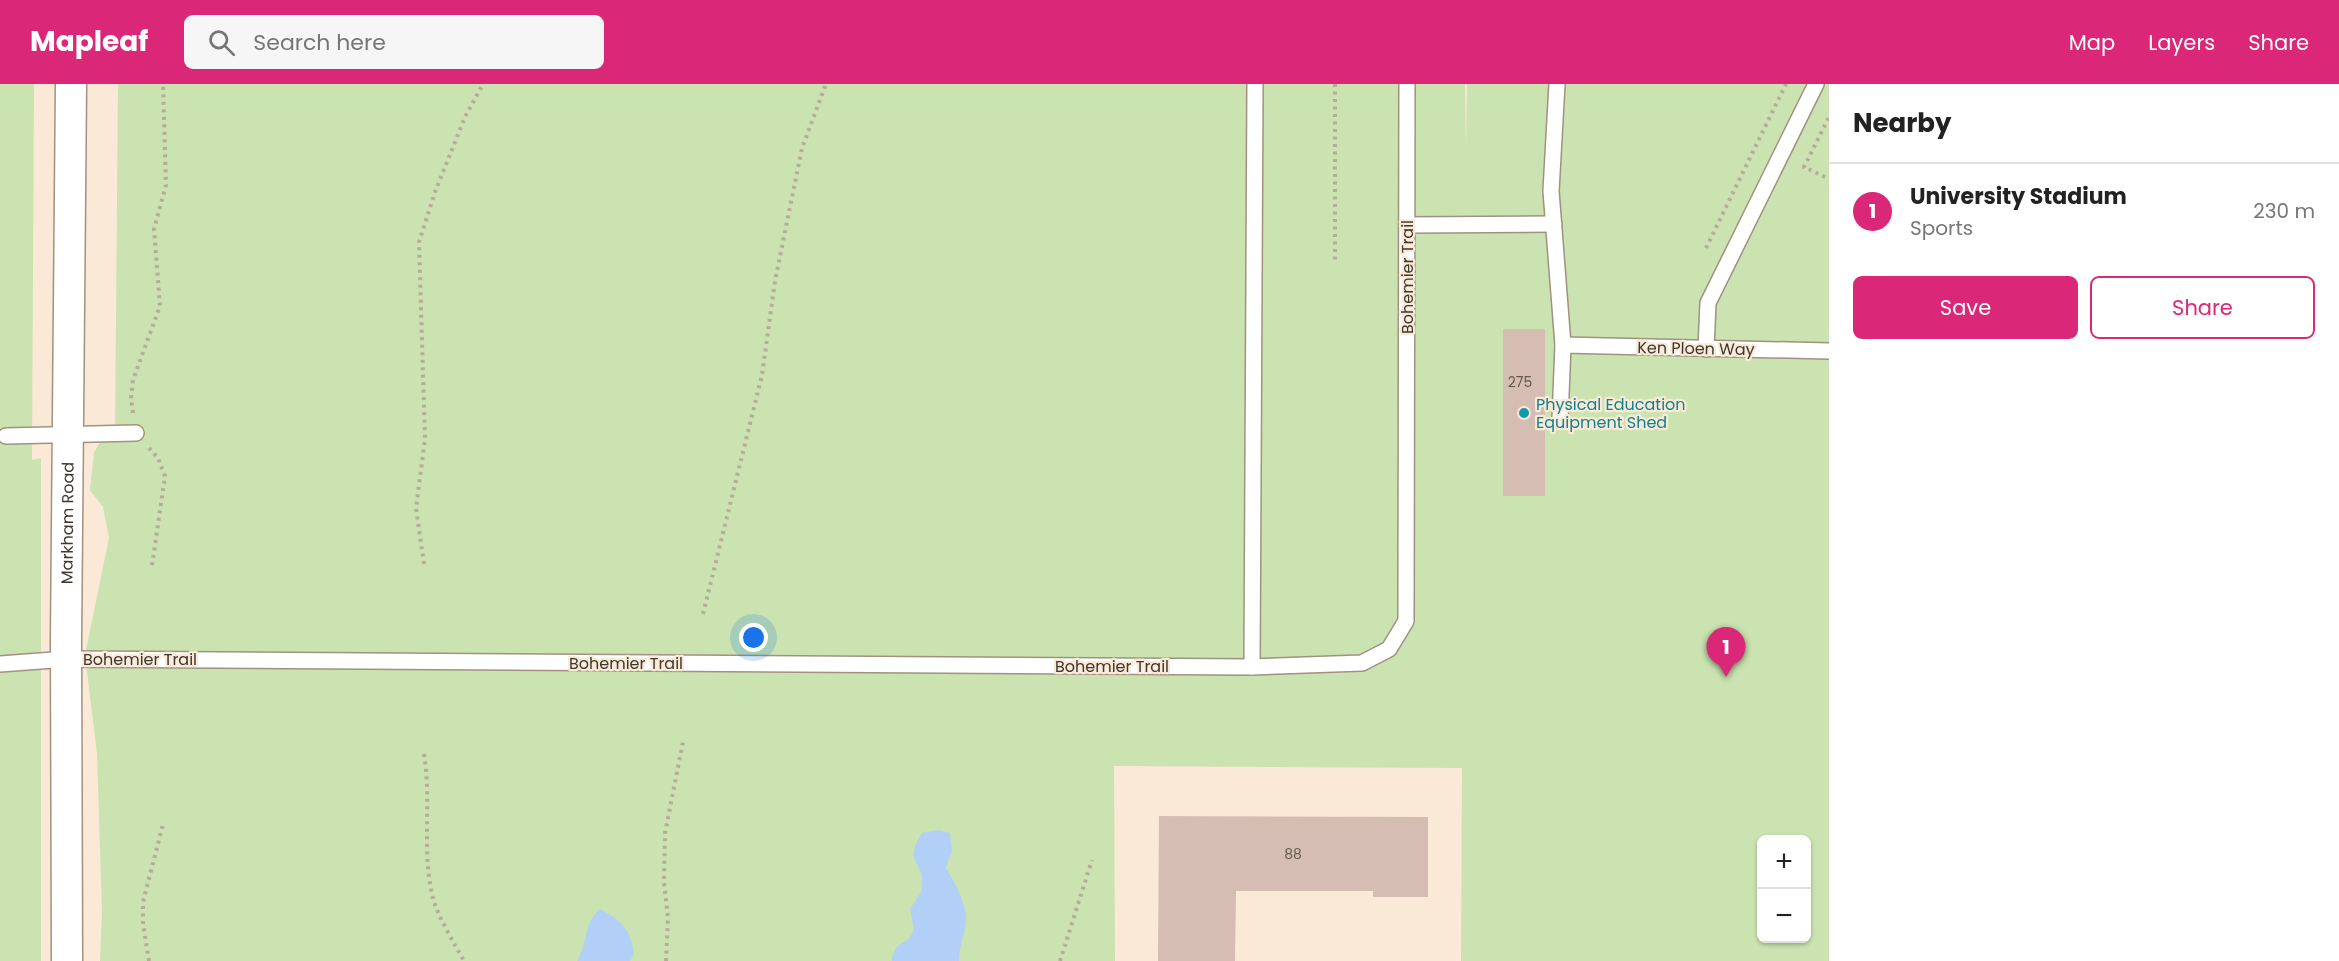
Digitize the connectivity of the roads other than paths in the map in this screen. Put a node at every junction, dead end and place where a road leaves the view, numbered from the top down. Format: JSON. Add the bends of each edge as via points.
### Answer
{"nodes":[{"id":1,"x":71,"y":84,"type":"edge"},
{"id":2,"x":1255,"y":84,"type":"edge"},
{"id":3,"x":1407,"y":84,"type":"edge"},
{"id":4,"x":1557,"y":84,"type":"edge"},
{"id":5,"x":1816,"y":84,"type":"edge"},
{"id":6,"x":1554,"y":224,"type":"junction"},
{"id":7,"x":1407,"y":225,"type":"junction"},
{"id":8,"x":1563,"y":345,"type":"junction"},
{"id":9,"x":1706,"y":348,"type":"junction"},
{"id":10,"x":1829,"y":351,"type":"edge"},
{"id":11,"x":1560,"y":419,"type":"dead end"},
{"id":12,"x":136,"y":433,"type":"road end"},
{"id":13,"x":68,"y":435,"type":"junction"},
{"id":14,"x":6,"y":436,"type":"dead end"},
{"id":15,"x":67,"y":659,"type":"junction"},
{"id":16,"x":0,"y":664,"type":"edge"},
{"id":17,"x":1252,"y":667,"type":"junction"},
{"id":18,"x":67,"y":961,"type":"edge"}],
"edges":[{"from":1,"to":13,"type":"street","name":"Markham Road"},
{"from":2,"to":17,"type":"lane"},
{"from":3,"to":7,"type":"lane","name":"Bohemier Trail"},
{"from":4,"to":6,"type":"lane","via":[[1551,190]]},
{"from":5,"to":9,"type":"lane","via":[[1708,303]]},
{"from":6,"to":7,"type":"lane"},
{"from":6,"to":8,"type":"lane"},
{"from":7,"to":17,"type":"lane","name":"Bohemier Trail","via":[[1406,621],[1389,649],[1362,663]]},
{"from":8,"to":9,"type":"lane","name":"Ken Ploen Way"},
{"from":8,"to":11,"type":"lane"},
{"from":9,"to":10,"type":"lane","name":"Ken Ploen Way"},
{"from":12,"to":13,"type":"lane"},
{"from":13,"to":14,"type":"lane"},
{"from":13,"to":15,"type":"street","name":"Markham Road"},
{"from":15,"to":16,"type":"lane","name":"Bohemier Trail"},
{"from":15,"to":17,"type":"lane","name":"Bohemier Trail"},
{"from":15,"to":18,"type":"street","name":"Markham Road"}]}
